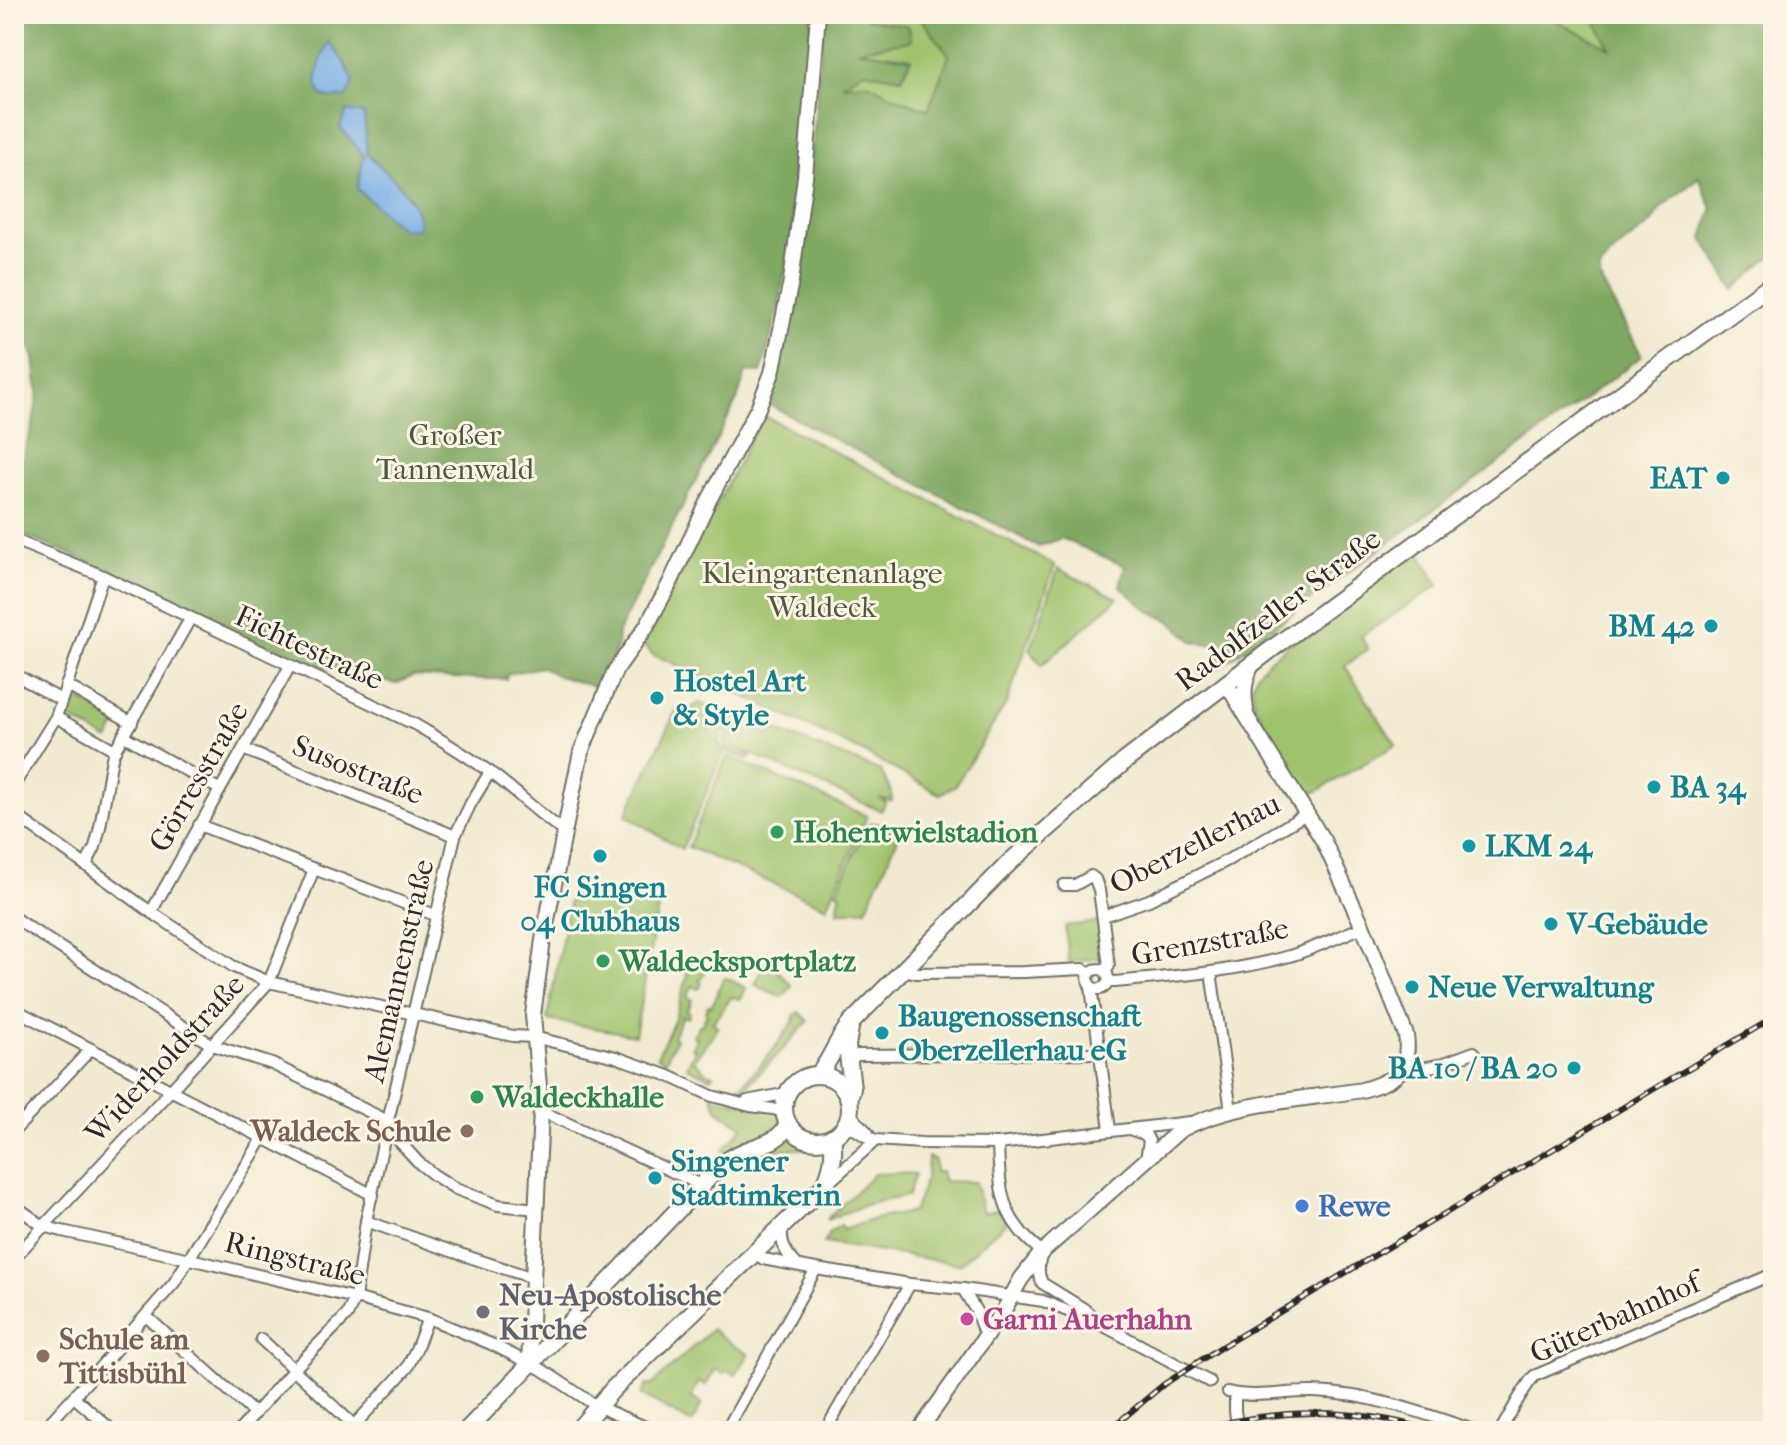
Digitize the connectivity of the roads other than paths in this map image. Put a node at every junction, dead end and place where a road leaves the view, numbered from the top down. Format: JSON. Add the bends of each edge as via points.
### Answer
{"nodes":[{"id":1,"x":818,"y":14,"type":"edge"},
{"id":2,"x":1773,"y":283,"type":"edge"},
{"id":3,"x":14,"y":540,"type":"edge"},
{"id":4,"x":103,"y":576,"type":"junction"},
{"id":5,"x":190,"y":619,"type":"junction"},
{"id":6,"x":1252,"y":663,"type":"junction"},
{"id":7,"x":290,"y":666,"type":"junction"},
{"id":8,"x":14,"y":674,"type":"edge"},
{"id":9,"x":1226,"y":683,"type":"junction"},
{"id":10,"x":66,"y":685,"type":"junction"},
{"id":11,"x":61,"y":700,"type":"junction"},
{"id":12,"x":1247,"y":714,"type":"junction"},
{"id":13,"x":56,"y":717,"type":"junction"},
{"id":14,"x":132,"y":723,"type":"junction"},
{"id":15,"x":124,"y":736,"type":"junction"},
{"id":16,"x":243,"y":749,"type":"junction"},
{"id":17,"x":115,"y":750,"type":"junction"},
{"id":18,"x":490,"y":772,"type":"junction"},
{"id":19,"x":14,"y":785,"type":"edge"},
{"id":20,"x":219,"y":789,"type":"junction"},
{"id":21,"x":1308,"y":813,"type":"junction"},
{"id":22,"x":14,"y":814,"type":"edge"},
{"id":23,"x":199,"y":825,"type":"junction"},
{"id":24,"x":564,"y":831,"type":"junction"},
{"id":25,"x":455,"y":836,"type":"junction"},
{"id":26,"x":86,"y":865,"type":"junction"},
{"id":27,"x":314,"y":869,"type":"junction"},
{"id":28,"x":1064,"y":885,"type":"dead end"},
{"id":29,"x":151,"y":912,"type":"junction"},
{"id":30,"x":435,"y":915,"type":"junction"},
{"id":31,"x":1103,"y":916,"type":"junction"},
{"id":32,"x":14,"y":918,"type":"edge"},
{"id":33,"x":1363,"y":927,"type":"junction"},
{"id":34,"x":921,"y":952,"type":"junction"},
{"id":35,"x":904,"y":970,"type":"junction"},
{"id":36,"x":937,"y":972,"type":"junction"},
{"id":37,"x":1211,"y":972,"type":"junction"},
{"id":38,"x":1089,"y":973,"type":"junction"},
{"id":39,"x":1107,"y":976,"type":"junction"},
{"id":40,"x":269,"y":982,"type":"junction"},
{"id":41,"x":1091,"y":987,"type":"junction"},
{"id":42,"x":15,"y":1012,"type":"edge"},
{"id":43,"x":413,"y":1014,"type":"junction"},
{"id":44,"x":851,"y":1023,"type":"junction"},
{"id":45,"x":533,"y":1037,"type":"junction"},
{"id":46,"x":212,"y":1045,"type":"junction"},
{"id":47,"x":91,"y":1049,"type":"junction"},
{"id":48,"x":1474,"y":1052,"type":"dead end"},
{"id":49,"x":1098,"y":1053,"type":"junction"},
{"id":50,"x":849,"y":1061,"type":"junction"},
{"id":51,"x":1401,"y":1072,"type":"junction"},
{"id":52,"x":818,"y":1075,"type":"junction"},
{"id":53,"x":171,"y":1090,"type":"junction"},
{"id":54,"x":788,"y":1093,"type":"junction"},
{"id":55,"x":734,"y":1102,"type":"junction"},
{"id":56,"x":541,"y":1111,"type":"junction"},
{"id":57,"x":1231,"y":1111,"type":"junction"},
{"id":58,"x":848,"y":1112,"type":"junction"},
{"id":59,"x":786,"y":1118,"type":"junction"},
{"id":60,"x":388,"y":1121,"type":"junction"},
{"id":61,"x":1196,"y":1122,"type":"junction"},
{"id":62,"x":1126,"y":1128,"type":"junction"},
{"id":63,"x":1110,"y":1130,"type":"junction"},
{"id":64,"x":1180,"y":1130,"type":"junction"},
{"id":65,"x":14,"y":1131,"type":"edge"},
{"id":66,"x":832,"y":1137,"type":"junction"},
{"id":67,"x":263,"y":1138,"type":"junction"},
{"id":68,"x":876,"y":1140,"type":"junction"},
{"id":69,"x":998,"y":1144,"type":"junction"},
{"id":70,"x":1146,"y":1160,"type":"junction"},
{"id":71,"x":701,"y":1185,"type":"junction"},
{"id":72,"x":825,"y":1185,"type":"junction"},
{"id":73,"x":373,"y":1195,"type":"junction"},
{"id":74,"x":14,"y":1205,"type":"edge"},
{"id":75,"x":537,"y":1209,"type":"junction"},
{"id":76,"x":366,"y":1221,"type":"junction"},
{"id":77,"x":43,"y":1226,"type":"junction"},
{"id":78,"x":782,"y":1228,"type":"junction"},
{"id":79,"x":755,"y":1252,"type":"junction"},
{"id":80,"x":1042,"y":1252,"type":"junction"},
{"id":81,"x":14,"y":1258,"type":"edge"},
{"id":82,"x":190,"y":1259,"type":"junction"},
{"id":83,"x":797,"y":1265,"type":"junction"},
{"id":84,"x":816,"y":1269,"type":"junction"},
{"id":85,"x":1773,"y":1274,"type":"edge"},
{"id":86,"x":533,"y":1278,"type":"junction"},
{"id":87,"x":910,"y":1284,"type":"junction"},
{"id":88,"x":963,"y":1289,"type":"junction"},
{"id":89,"x":1013,"y":1296,"type":"junction"},
{"id":90,"x":355,"y":1298,"type":"junction"},
{"id":91,"x":146,"y":1316,"type":"junction"},
{"id":92,"x":428,"y":1318,"type":"junction"},
{"id":93,"x":1106,"y":1327,"type":"junction"},
{"id":94,"x":530,"y":1332,"type":"junction"},
{"id":95,"x":985,"y":1337,"type":"junction"},
{"id":96,"x":261,"y":1339,"type":"dead end"},
{"id":97,"x":551,"y":1342,"type":"junction"},
{"id":98,"x":529,"y":1364,"type":"junction"},
{"id":99,"x":294,"y":1369,"type":"junction"},
{"id":100,"x":1210,"y":1382,"type":"dead end"},
{"id":101,"x":74,"y":1397,"type":"junction"},
{"id":102,"x":598,"y":1407,"type":"junction"},
{"id":103,"x":255,"y":1414,"type":"junction"},
{"id":104,"x":354,"y":1429,"type":"edge"},
{"id":105,"x":642,"y":1429,"type":"edge"},
{"id":106,"x":42,"y":1431,"type":"edge"},
{"id":107,"x":113,"y":1431,"type":"edge"},
{"id":108,"x":239,"y":1431,"type":"edge"},
{"id":109,"x":466,"y":1431,"type":"edge"},
{"id":110,"x":577,"y":1431,"type":"edge"},
{"id":111,"x":655,"y":1431,"type":"edge"},
{"id":112,"x":726,"y":1431,"type":"edge"},
{"id":113,"x":825,"y":1431,"type":"edge"},
{"id":114,"x":919,"y":1431,"type":"edge"},
{"id":115,"x":1238,"y":1431,"type":"edge"},
{"id":116,"x":1254,"y":1431,"type":"edge"},
{"id":117,"x":1296,"y":1431,"type":"edge"},
{"id":118,"x":1476,"y":1431,"type":"edge"},
{"id":119,"x":1500,"y":1431,"type":"edge"}],
"edges":[{"from":1,"to":24,"type":"main road","via":[[805,177],[772,373],[670,583],[615,671],[581,752]]},
{"from":2,"to":6,"type":"main road","name":"Radolfzeller Straße"},
{"from":3,"to":4,"type":"street","name":"Fichtestraße"},
{"from":4,"to":5,"type":"street","name":"Fichtestraße"},
{"from":4,"to":10,"type":"street"},
{"from":5,"to":7,"type":"street","name":"Fichtestraße"},
{"from":5,"to":14,"type":"street"},
{"from":6,"to":9,"type":"main road","name":"Radolfzeller Straße"},
{"from":6,"to":12,"type":"main road","via":[[1243,690]]},
{"from":7,"to":16,"type":"street","name":"Görresstraße"},
{"from":7,"to":18,"type":"street","name":"Fichtestraße","via":[[416,725]]},
{"from":8,"to":11,"type":"street"},
{"from":9,"to":12,"type":"main road"},
{"from":9,"to":34,"type":"main road","name":"Radolfzeller Straße","via":[[1077,802]]},
{"from":10,"to":11,"type":"street"},
{"from":10,"to":14,"type":"street"},
{"from":11,"to":13,"type":"street"},
{"from":12,"to":21,"type":"main road"},
{"from":13,"to":17,"type":"street"},
{"from":13,"to":19,"type":"street"},
{"from":14,"to":15,"type":"street"},
{"from":15,"to":17,"type":"street"},
{"from":15,"to":20,"type":"street"},
{"from":16,"to":20,"type":"street","name":"Görresstraße"},
{"from":16,"to":25,"type":"street","name":"Susostraße"},
{"from":17,"to":26,"type":"street","via":[[95,847]]},
{"from":18,"to":24,"type":"street","name":"Fichtestraße"},
{"from":18,"to":25,"type":"street","name":"Alemannenstraße"},
{"from":20,"to":23,"type":"street","name":"Görresstraße"},
{"from":21,"to":31,"type":"street","name":"Oberzellerhau","via":[[1200,875]]},
{"from":21,"to":33,"type":"main road"},
{"from":22,"to":26,"type":"street"},
{"from":23,"to":27,"type":"street"},
{"from":23,"to":29,"type":"street","name":"Görresstraße"},
{"from":24,"to":45,"type":"main road","via":[[543,940]]},
{"from":25,"to":30,"type":"street","name":"Alemannenstraße"},
{"from":26,"to":29,"type":"street"},
{"from":27,"to":30,"type":"street"},
{"from":27,"to":40,"type":"street","name":"Widerholdstraße"},
{"from":28,"to":31,"type":"street","name":"Oberzellerhau","via":[[1095,879]]},
{"from":29,"to":40,"type":"street","via":[[234,967]]},
{"from":30,"to":43,"type":"street","name":"Alemannenstraße"},
{"from":31,"to":39,"type":"street","name":"Oberzellerhau"},
{"from":32,"to":46,"type":"street"},
{"from":33,"to":37,"type":"street","name":"Grenzstraße","via":[[1293,955]]},
{"from":33,"to":51,"type":"main road","via":[[1406,1035]]},
{"from":34,"to":35,"type":"main road","name":"Radolfzeller Straße"},
{"from":34,"to":36,"type":"street"},
{"from":35,"to":36,"type":"street","name":"Grenzstraße"},
{"from":35,"to":44,"type":"main road","name":"Radolfzeller Straße"},
{"from":36,"to":38,"type":"street","name":"Grenzstraße"},
{"from":37,"to":39,"type":"street","name":"Grenzstraße","via":[[1115,982]]},
{"from":37,"to":57,"type":"street"},
{"from":38,"to":39,"type":"street","via":[[1100,968]]},
{"from":38,"to":41,"type":"street"},
{"from":39,"to":41,"type":"street","via":[[1106,986]]},
{"from":40,"to":43,"type":"street"},
{"from":40,"to":46,"type":"street","name":"Widerholdstraße"},
{"from":41,"to":49,"type":"street"},
{"from":42,"to":47,"type":"street"},
{"from":43,"to":45,"type":"street"},
{"from":43,"to":60,"type":"street","name":"Alemannenstraße"},
{"from":44,"to":50,"type":"main road"},
{"from":44,"to":52,"type":"main road","name":"Radolfzeller Straße"},
{"from":45,"to":55,"type":"street","via":[[616,1057]]},
{"from":45,"to":56,"type":"main road"},
{"from":46,"to":53,"type":"street","name":"Widerholdstraße"},
{"from":46,"to":60,"type":"street","via":[[272,1064]]},
{"from":47,"to":53,"type":"street"},
{"from":47,"to":65,"type":"street"},
{"from":48,"to":51,"type":"street"},
{"from":49,"to":50,"type":"street","via":[[857,1055]]},
{"from":49,"to":63,"type":"street"},
{"from":50,"to":58,"type":"main road"},
{"from":51,"to":57,"type":"main road","via":[[1362,1090]]},
{"from":52,"to":54,"type":"main road","via":[[800,1080]]},
{"from":52,"to":58,"type":"main road","via":[[844,1089]]},
{"from":53,"to":67,"type":"street"},
{"from":53,"to":77,"type":"street","name":"Widerholdstraße"},
{"from":54,"to":55,"type":"street"},
{"from":54,"to":59,"type":"main road"},
{"from":55,"to":59,"type":"street","via":[[773,1109]]},
{"from":56,"to":71,"type":"street"},
{"from":56,"to":75,"type":"main road"},
{"from":57,"to":61,"type":"main road"},
{"from":58,"to":66,"type":"main road"},
{"from":58,"to":68,"type":"street","via":[[865,1136]]},
{"from":59,"to":66,"type":"main road","via":[[802,1138]]},
{"from":59,"to":71,"type":"main road","via":[[780,1136],[730,1159]]},
{"from":60,"to":73,"type":"street","name":"Alemannenstraße"},
{"from":60,"to":75,"type":"street","via":[[399,1141],[444,1182],[498,1205]]},
{"from":61,"to":62,"type":"street"},
{"from":61,"to":64,"type":"main road"},
{"from":62,"to":63,"type":"street"},
{"from":62,"to":64,"type":"street"},
{"from":62,"to":70,"type":"street","via":[[1146,1135]]},
{"from":63,"to":69,"type":"street"},
{"from":64,"to":70,"type":"main road"},
{"from":66,"to":72,"type":"main road","via":[[834,1153]]},
{"from":67,"to":73,"type":"street"},
{"from":67,"to":82,"type":"street"},
{"from":68,"to":69,"type":"street"},
{"from":68,"to":72,"type":"street"},
{"from":69,"to":80,"type":"street","via":[[1007,1210]]},
{"from":70,"to":80,"type":"main road"},
{"from":71,"to":97,"type":"main road"},
{"from":72,"to":78,"type":"main road"},
{"from":73,"to":76,"type":"street","name":"Alemannenstraße"},
{"from":74,"to":77,"type":"street"},
{"from":75,"to":86,"type":"main road"},
{"from":76,"to":86,"type":"street"},
{"from":76,"to":90,"type":"street","name":"Alemannenstraße"},
{"from":77,"to":81,"type":"street","name":"Widerholdstraße"},
{"from":77,"to":82,"type":"street","name":"Ringstraße"},
{"from":78,"to":79,"type":"main road"},
{"from":78,"to":83,"type":"street","via":[[781,1241]]},
{"from":79,"to":83,"type":"street","via":[[763,1259]]},
{"from":79,"to":102,"type":"main road"},
{"from":80,"to":89,"type":"main road"},
{"from":80,"to":93,"type":"street","via":[[1042,1283]]},
{"from":82,"to":90,"type":"street","name":"Ringstraße"},
{"from":82,"to":91,"type":"street"},
{"from":83,"to":84,"type":"street"},
{"from":84,"to":87,"type":"street"},
{"from":84,"to":112,"type":"street"},
{"from":85,"to":119,"type":"street","name":"Güterbahnhof","via":[[1534,1376]]},
{"from":86,"to":94,"type":"main road"},
{"from":87,"to":88,"type":"street"},
{"from":87,"to":113,"type":"street"},
{"from":88,"to":89,"type":"street"},
{"from":88,"to":95,"type":"street"},
{"from":89,"to":93,"type":"street","via":[[1043,1301]]},
{"from":89,"to":95,"type":"main road"},
{"from":90,"to":92,"type":"street","name":"Ringstraße"},
{"from":90,"to":99,"type":"street","name":"Alemannenstraße","via":[[347,1315]]},
{"from":91,"to":101,"type":"street"},
{"from":91,"to":103,"type":"street"},
{"from":92,"to":98,"type":"street","name":"Ringstraße"},
{"from":92,"to":104,"type":"street","via":[[407,1368]]},
{"from":93,"to":100,"type":"street"},
{"from":94,"to":97,"type":"main road"},
{"from":94,"to":98,"type":"main road"},
{"from":95,"to":114,"type":"main road"},
{"from":96,"to":99,"type":"street"},
{"from":97,"to":98,"type":"main road"},
{"from":98,"to":102,"type":"street","name":"Ringstraße"},
{"from":98,"to":109,"type":"main road"},
{"from":99,"to":103,"type":"street","name":"Alemannenstraße"},
{"from":99,"to":104,"type":"street"},
{"from":101,"to":106,"type":"street"},
{"from":101,"to":107,"type":"street"},
{"from":102,"to":105,"type":"street","name":"Ringstraße"},
{"from":102,"to":110,"type":"main road"},
{"from":103,"to":108,"type":"street","name":"Alemannenstraße"},
{"from":105,"to":111,"type":"street","name":"Ringstraße"},
{"from":115,"to":118,"type":"street","via":[[1231,1393],[1314,1392],[1394,1403]]},
{"from":116,"to":117,"type":"street"}]}
